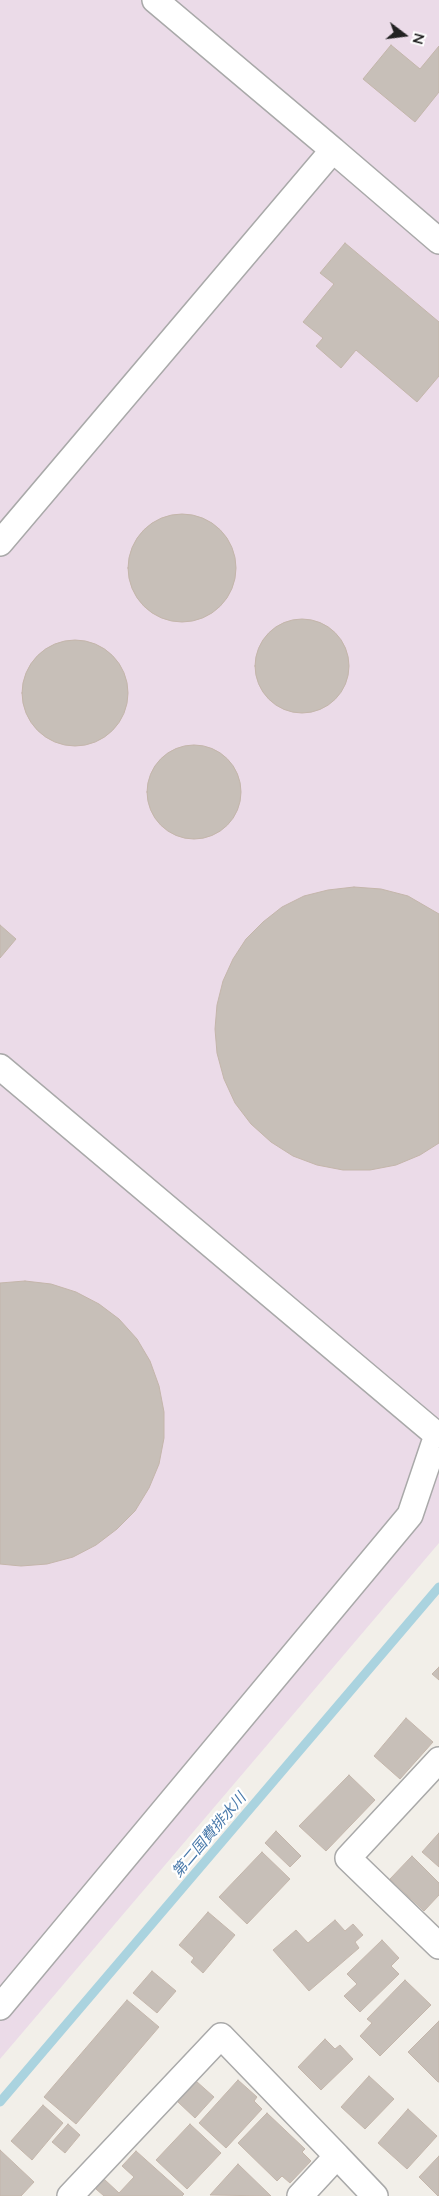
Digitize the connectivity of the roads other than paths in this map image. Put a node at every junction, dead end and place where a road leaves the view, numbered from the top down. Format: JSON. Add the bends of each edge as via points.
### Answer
{"nodes":[{"id":1,"x":155,"y":0,"type":"edge"},
{"id":2,"x":332,"y":150,"type":"junction"},
{"id":3,"x":439,"y":241,"type":"edge"},
{"id":4,"x":0,"y":543,"type":"edge"},
{"id":5,"x":0,"y":1067,"type":"edge"},
{"id":6,"x":438,"y":1435,"type":"edge"},
{"id":7,"x":439,"y":1760,"type":"edge"},
{"id":8,"x":439,"y":1946,"type":"edge"},
{"id":9,"x":0,"y":2007,"type":"edge"},
{"id":10,"x":337,"y":2156,"type":"junction"},
{"id":11,"x":70,"y":2196,"type":"edge"},
{"id":12,"x":300,"y":2196,"type":"edge"},
{"id":13,"x":375,"y":2196,"type":"edge"}],
"edges":[{"from":1,"to":2,"type":"street"},
{"from":2,"to":3,"type":"street"},
{"from":2,"to":4,"type":"street"},
{"from":5,"to":6,"type":"street"},
{"from":6,"to":9,"type":"street","via":[[410,1515]]},
{"from":7,"to":8,"type":"street","via":[[348,1858]]},
{"from":10,"to":11,"type":"street","via":[[221,2036]]},
{"from":10,"to":12,"type":"street"},
{"from":10,"to":13,"type":"street"}]}
